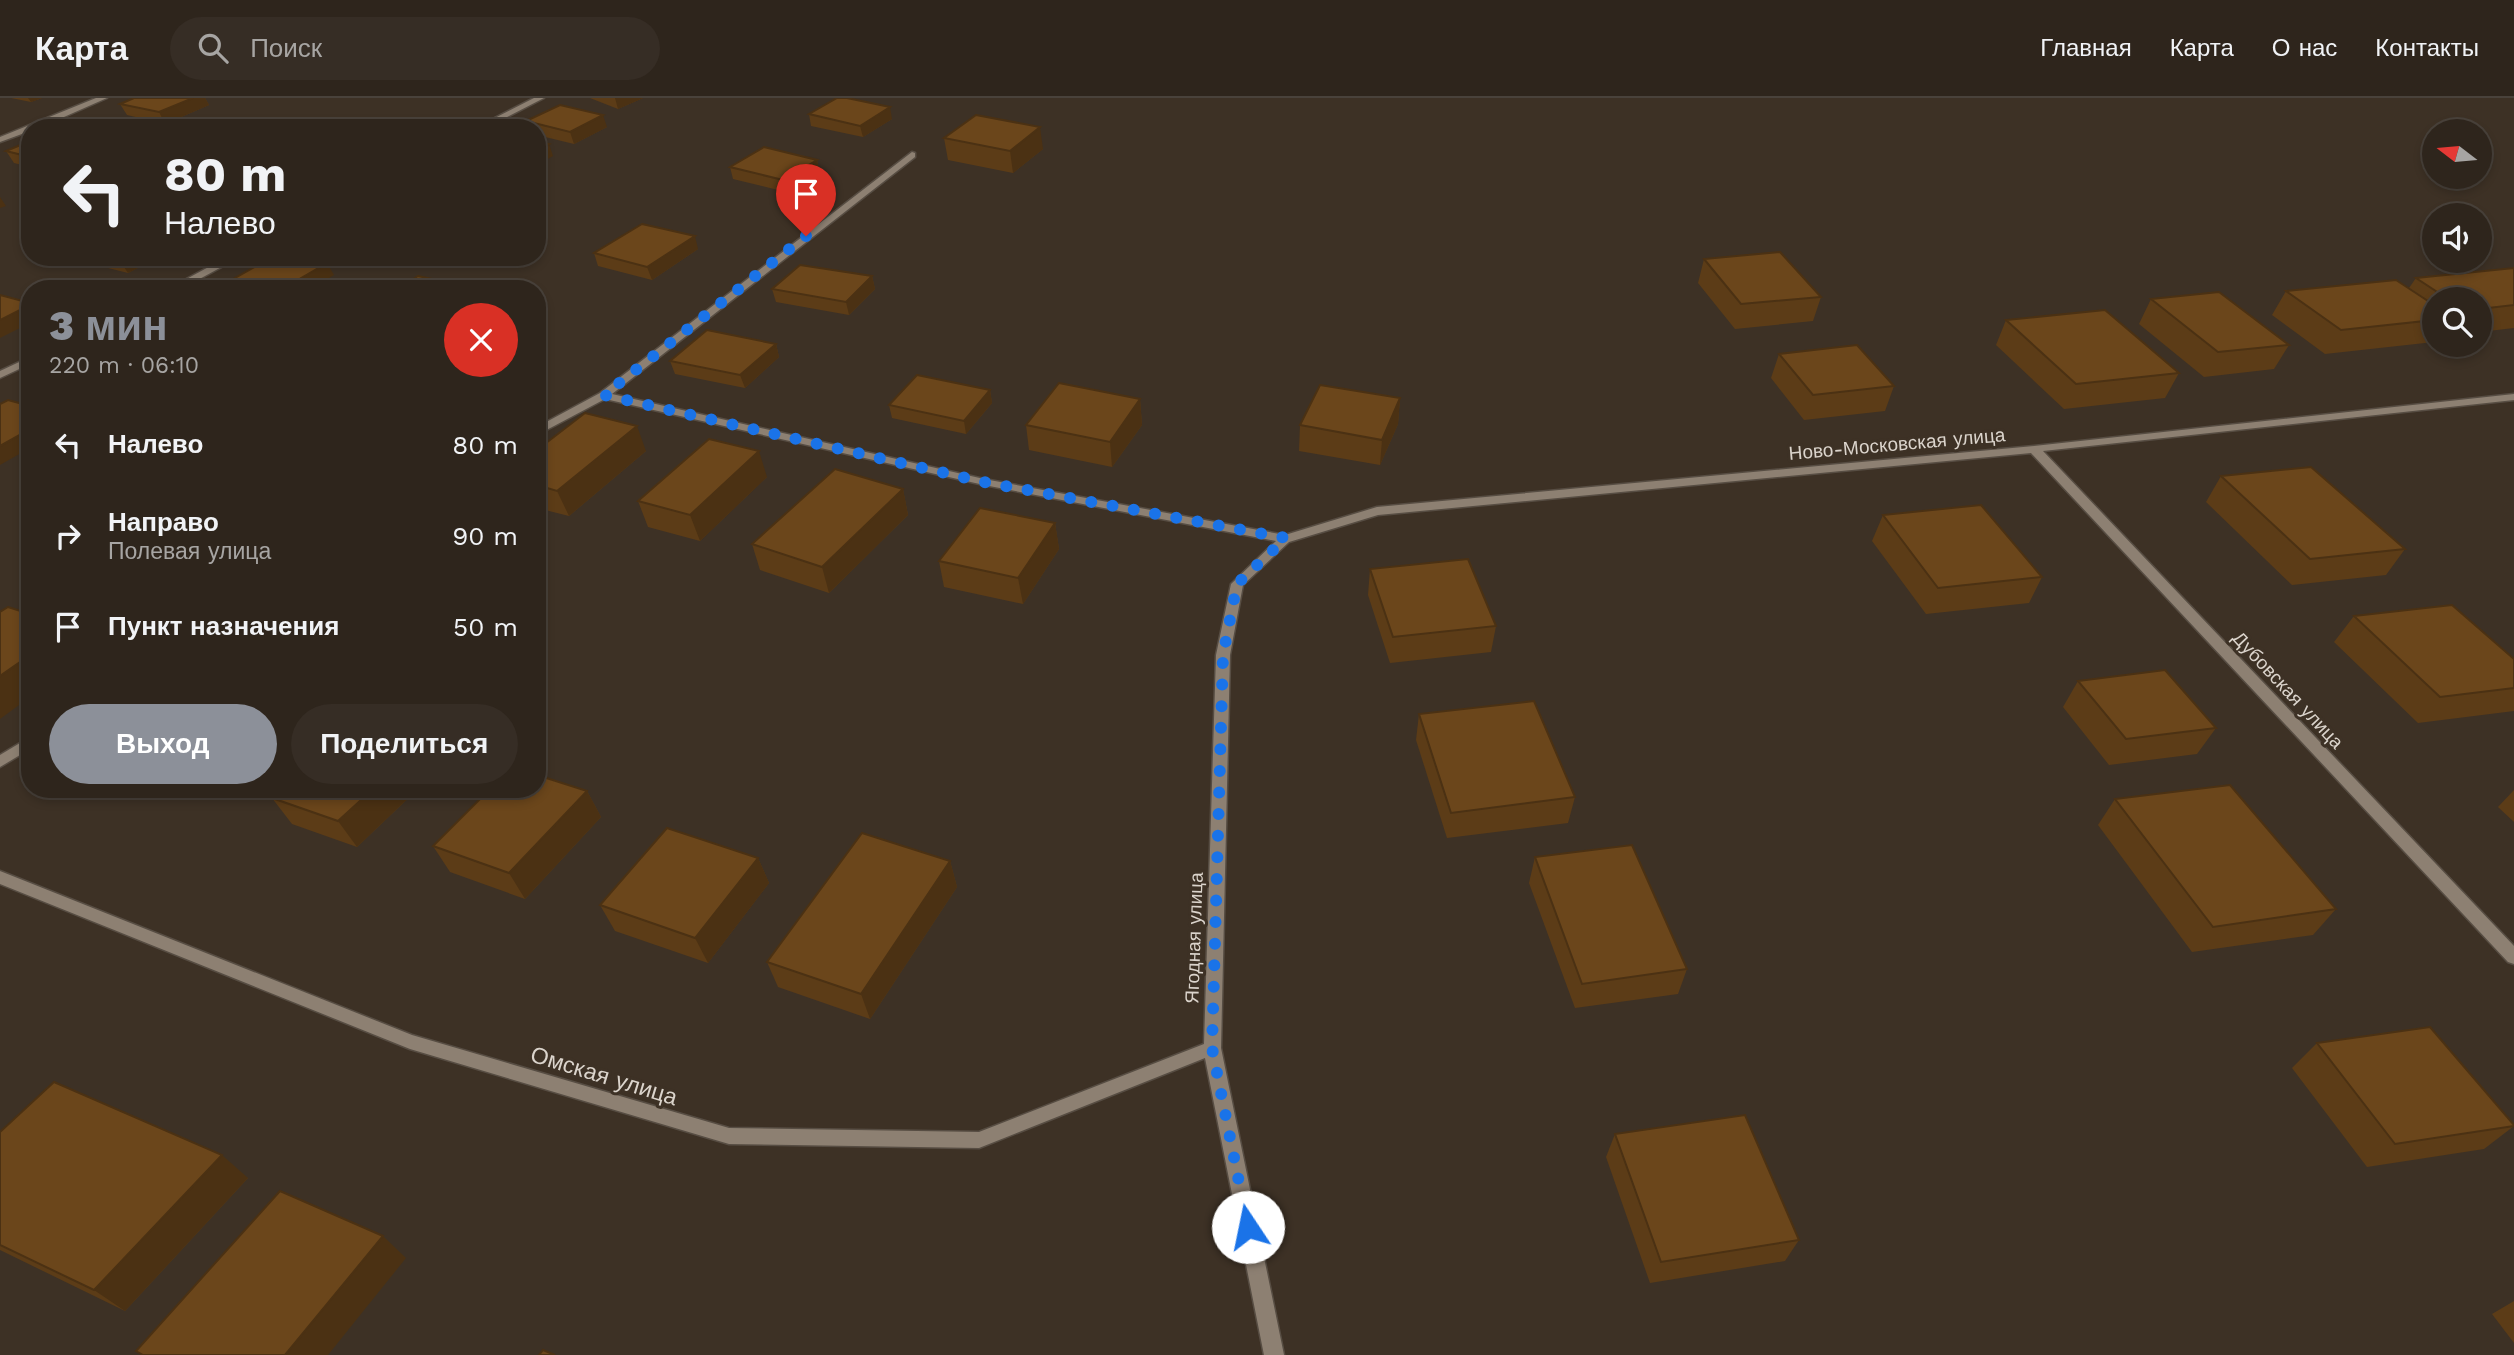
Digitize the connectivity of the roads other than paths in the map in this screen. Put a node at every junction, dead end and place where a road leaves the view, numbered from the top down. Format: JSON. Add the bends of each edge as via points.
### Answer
{"nodes":[{"id":1,"x":103,"y":98,"type":"edge"},
{"id":2,"x":540,"y":98,"type":"edge"},
{"id":3,"x":52,"y":119,"type":"edge"},
{"id":4,"x":497,"y":119,"type":"edge"},
{"id":5,"x":21,"y":132,"type":"edge"},
{"id":6,"x":0,"y":140,"type":"edge"},
{"id":7,"x":912,"y":155,"type":"dead end"},
{"id":8,"x":218,"y":266,"type":"edge"},
{"id":9,"x":190,"y":280,"type":"edge"},
{"id":10,"x":21,"y":364,"type":"edge"},
{"id":11,"x":0,"y":375,"type":"edge"},
{"id":12,"x":604,"y":395,"type":"junction"},
{"id":13,"x":2514,"y":397,"type":"edge"},
{"id":14,"x":546,"y":427,"type":"edge"},
{"id":15,"x":2034,"y":449,"type":"junction"},
{"id":16,"x":1286,"y":538,"type":"junction"},
{"id":17,"x":21,"y":748,"type":"edge"},
{"id":18,"x":0,"y":762,"type":"edge"},
{"id":19,"x":0,"y":877,"type":"edge"},
{"id":20,"x":2514,"y":957,"type":"edge"},
{"id":21,"x":1212,"y":1048,"type":"junction"},
{"id":22,"x":1274,"y":1355,"type":"edge"}],
"edges":[{"from":1,"to":3,"type":"street"},
{"from":2,"to":4,"type":"street"},
{"from":5,"to":6,"type":"street"},
{"from":7,"to":12,"type":"street"},
{"from":8,"to":9,"type":"street"},
{"from":10,"to":11,"type":"street"},
{"from":12,"to":14,"type":"street"},
{"from":12,"to":16,"type":"street","via":[[984,482]]},
{"from":13,"to":15,"type":"street","name":"Ново-Московская улица"},
{"from":15,"to":16,"type":"street","name":"Ново-Московская улица","via":[[1377,511]]},
{"from":15,"to":20,"type":"street","name":"Дубовская улица"},
{"from":16,"to":21,"type":"street","name":"Ягодная улица","via":[[1237,584],[1223,655]]},
{"from":17,"to":18,"type":"street"},
{"from":19,"to":21,"type":"street","name":"Омская улица","via":[[410,1042],[729,1136],[979,1140]]},
{"from":21,"to":22,"type":"street","name":"Ягодная улица"}]}
